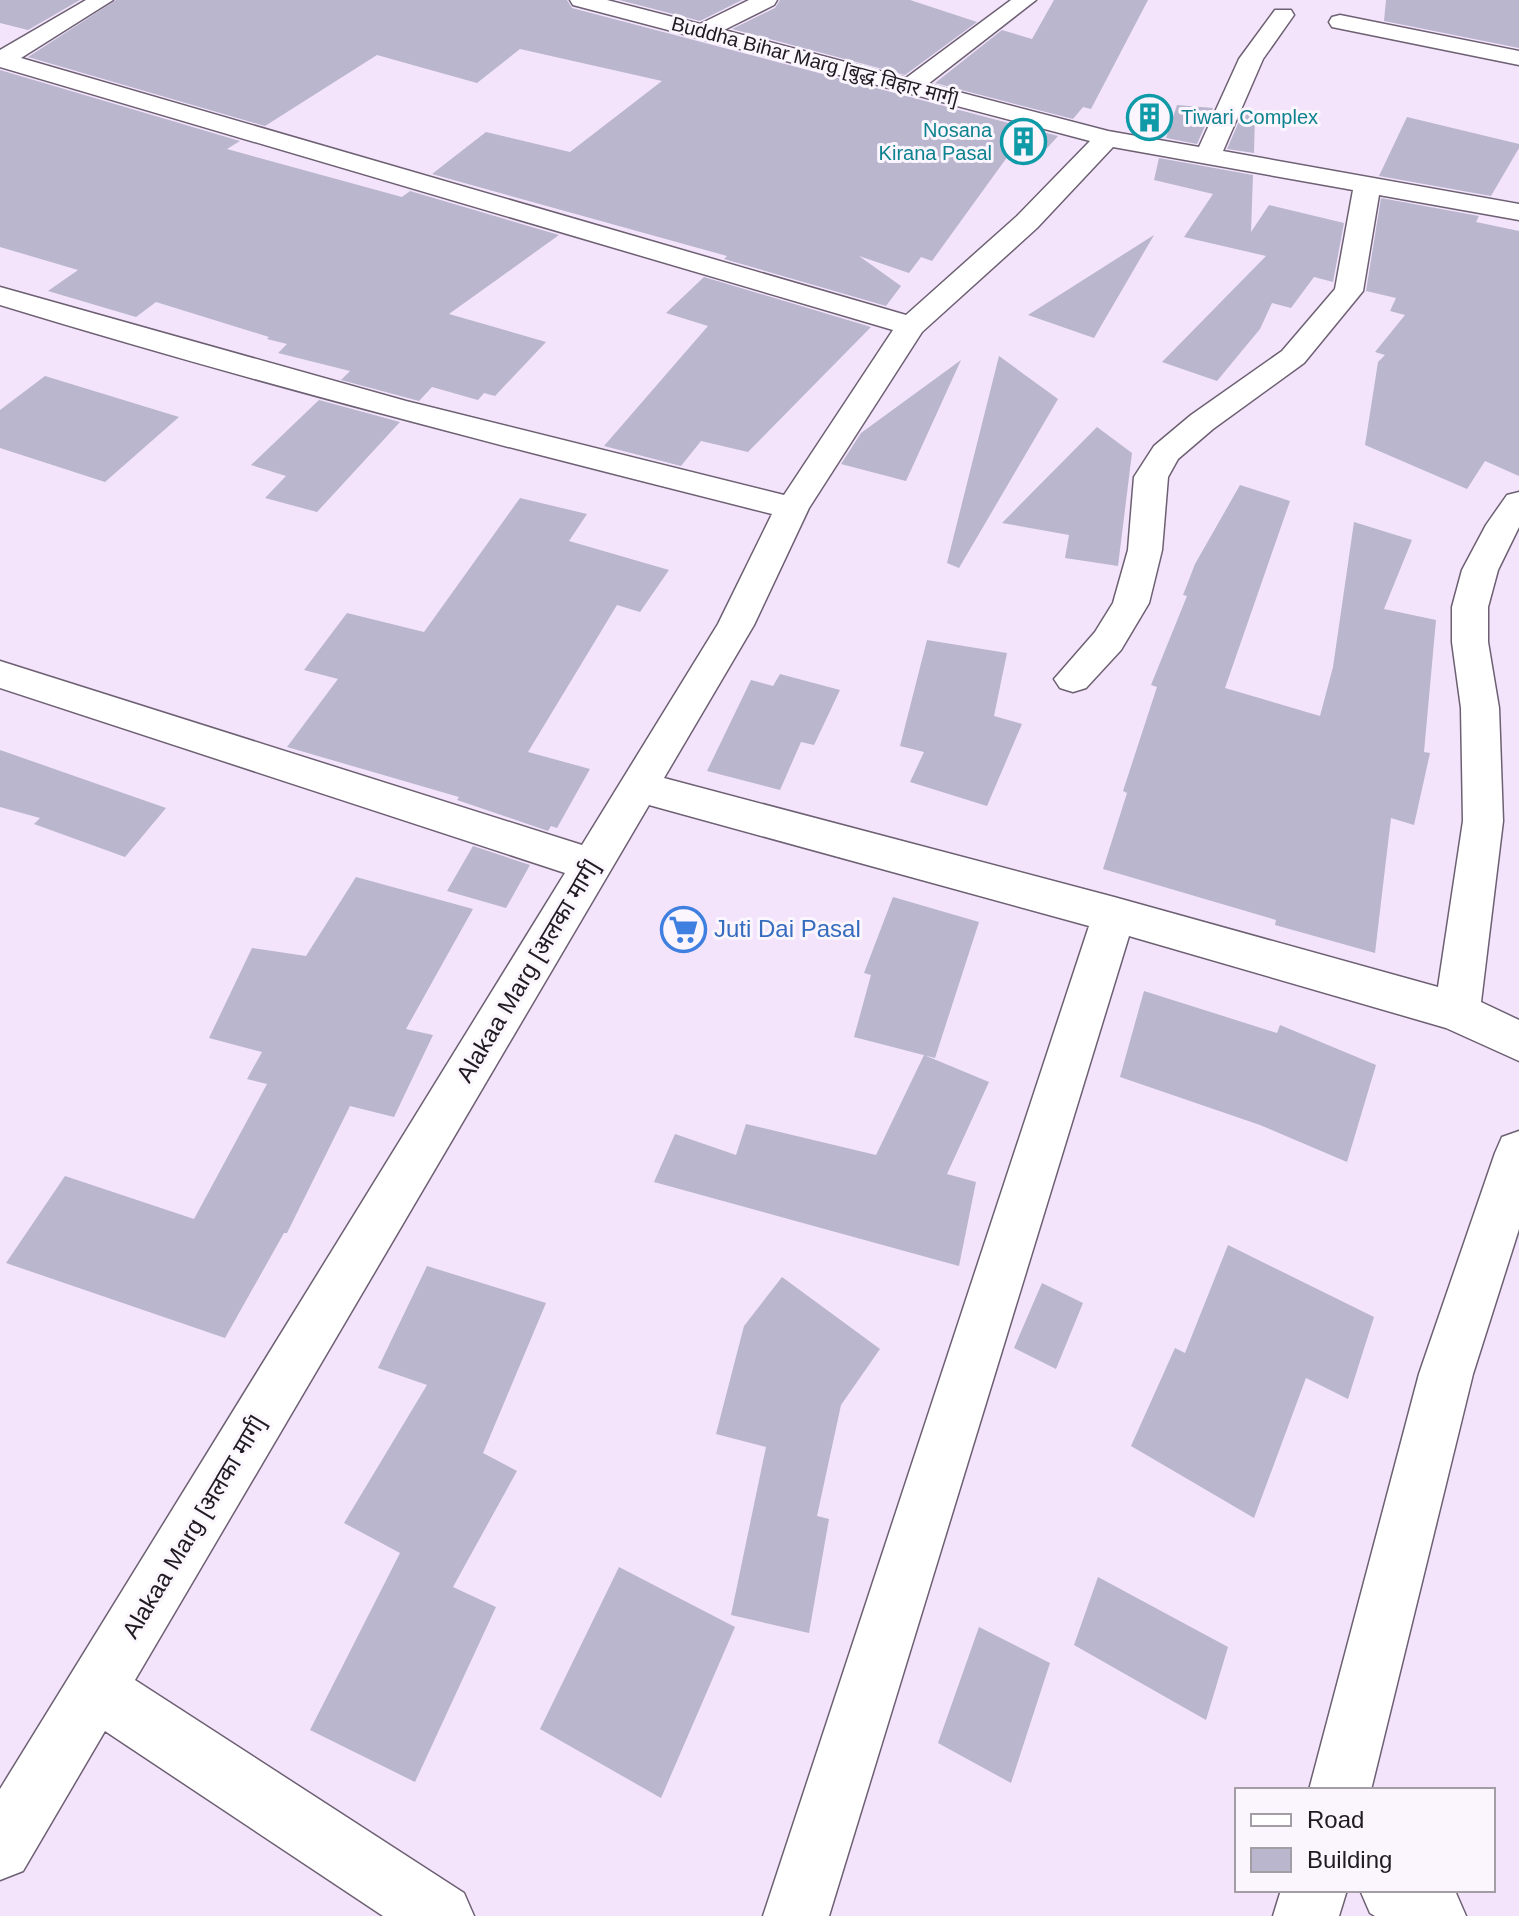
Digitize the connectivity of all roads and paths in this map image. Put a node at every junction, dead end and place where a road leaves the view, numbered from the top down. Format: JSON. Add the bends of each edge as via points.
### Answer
{"nodes":[{"id":1,"x":102,"y":0,"type":"edge"},
{"id":2,"x":581,"y":0,"type":"edge"},
{"id":3,"x":766,"y":0,"type":"edge"},
{"id":4,"x":1025,"y":0,"type":"edge"},
{"id":5,"x":1283,"y":15,"type":"dead end"},
{"id":6,"x":1340,"y":22,"type":"dead end"},
{"id":7,"x":703,"y":32,"type":"junction"},
{"id":8,"x":1519,"y":58,"type":"edge"},
{"id":9,"x":0,"y":59,"type":"edge"},
{"id":10,"x":910,"y":86,"type":"junction"},
{"id":11,"x":1107,"y":138,"type":"junction"},
{"id":12,"x":1208,"y":155,"type":"junction"},
{"id":13,"x":1368,"y":183,"type":"junction"},
{"id":14,"x":1519,"y":212,"type":"edge"},
{"id":15,"x":0,"y":296,"type":"edge"},
{"id":16,"x":911,"y":326,"type":"junction"},
{"id":17,"x":1519,"y":503,"type":"edge"},
{"id":18,"x":792,"y":508,"type":"junction"},
{"id":19,"x":1073,"y":679,"type":"dead end"},
{"id":20,"x":6,"y":683,"type":"edge"},
{"id":21,"x":640,"y":787,"type":"junction"},
{"id":22,"x":591,"y":865,"type":"junction"},
{"id":23,"x":1114,"y":914,"type":"junction"},
{"id":24,"x":1457,"y":1012,"type":"junction"},
{"id":25,"x":1519,"y":1041,"type":"edge"},
{"id":26,"x":1519,"y":1153,"type":"edge"},
{"id":27,"x":96,"y":1690,"type":"junction"},
{"id":28,"x":1341,"y":1788,"type":"edge"},
{"id":29,"x":0,"y":1848,"type":"edge"},
{"id":30,"x":1313,"y":1892,"type":"edge"},
{"id":31,"x":1396,"y":1892,"type":"edge"},
{"id":32,"x":441,"y":1916,"type":"edge"},
{"id":33,"x":796,"y":1916,"type":"edge"},
{"id":34,"x":1306,"y":1916,"type":"edge"},
{"id":35,"x":1433,"y":1916,"type":"edge"}],
"edges":[{"from":1,"to":9,"type":"street"},
{"from":2,"to":7,"type":"street","name":"Buddha Bihar Marg [बुद्ध विहार मार्ग]"},
{"from":3,"to":7,"type":"street"},
{"from":4,"to":10,"type":"street"},
{"from":5,"to":12,"type":"street","via":[[1251,59]]},
{"from":6,"to":8,"type":"street"},
{"from":7,"to":10,"type":"street","name":"Buddha Bihar Marg [बुद्ध विहार मार्ग]"},
{"from":9,"to":16,"type":"street"},
{"from":10,"to":11,"type":"street","name":"Buddha Bihar Marg [बुद्ध विहार मार्ग]"},
{"from":11,"to":12,"type":"street","name":"Buddha Bihar Marg [बुद्ध विहार मार्ग]"},
{"from":11,"to":16,"type":"street","name":"Alakaa Marg [अलका मार्ग]","via":[[1027,222]]},
{"from":12,"to":13,"type":"street","name":"Buddha Bihar Marg [बुद्ध विहार मार्ग]"},
{"from":13,"to":14,"type":"street","name":"Buddha Bihar Marg [बुद्ध विहार मार्ग]"},
{"from":13,"to":19,"type":"street","via":[[1349,291],[1293,357],[1166,453],[1151,477],[1145,550],[1131,603],[1108,641]]},
{"from":15,"to":18,"type":"street","via":[[417,416]]},
{"from":16,"to":18,"type":"street","name":"Alakaa Marg [अलका मार्ग]"},
{"from":17,"to":24,"type":"street","via":[[1480,570],[1470,607],[1483,821]]},
{"from":18,"to":21,"type":"street","name":"Alakaa Marg [अलका मार्ग]","via":[[736,625]]},
{"from":20,"to":22,"type":"street"},
{"from":21,"to":22,"type":"street","name":"Alakaa Marg [अलका मार्ग]"},
{"from":21,"to":23,"type":"street"},
{"from":22,"to":27,"type":"street","name":"Alakaa Marg [अलका मार्ग]"},
{"from":23,"to":24,"type":"street"},
{"from":23,"to":33,"type":"street"},
{"from":24,"to":25,"type":"street"},
{"from":26,"to":28,"type":"street","via":[[1446,1374]]},
{"from":27,"to":29,"type":"street","name":"Alakaa Marg [अलका मार्ग]"},
{"from":27,"to":32,"type":"street"},
{"from":30,"to":34,"type":"street"},
{"from":31,"to":35,"type":"street"}]}
